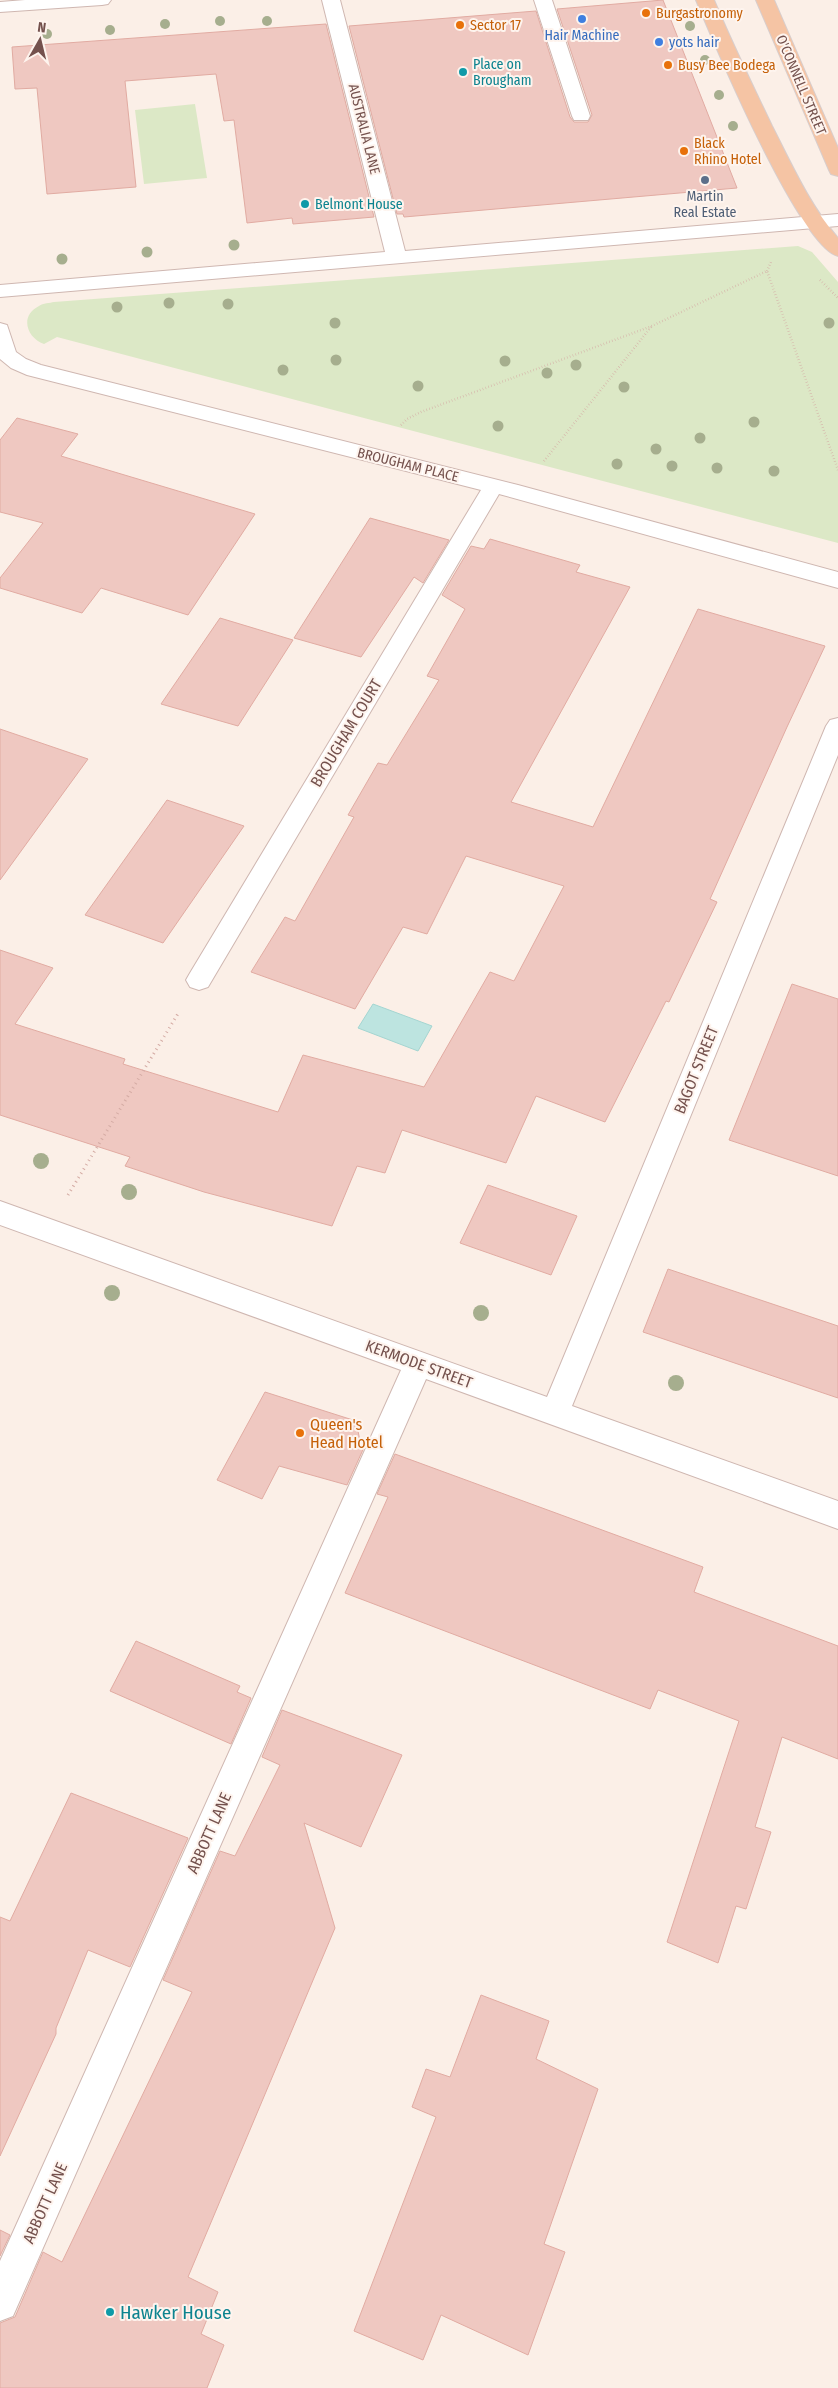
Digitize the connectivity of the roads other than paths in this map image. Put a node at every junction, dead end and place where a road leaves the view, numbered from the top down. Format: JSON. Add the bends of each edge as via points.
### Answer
{"nodes":[{"id":1,"x":102,"y":0,"type":"edge"},
{"id":2,"x":332,"y":0,"type":"edge"},
{"id":3,"x":543,"y":0,"type":"edge"},
{"id":4,"x":705,"y":0,"type":"edge"},
{"id":5,"x":765,"y":0,"type":"edge"},
{"id":6,"x":9,"y":4,"type":"edge"},
{"id":7,"x":581,"y":116,"type":"dead end"},
{"id":8,"x":838,"y":170,"type":"edge"},
{"id":9,"x":838,"y":220,"type":"edge"},
{"id":10,"x":814,"y":222,"type":"junction"},
{"id":11,"x":838,"y":250,"type":"edge"},
{"id":12,"x":397,"y":259,"type":"junction"},
{"id":13,"x":0,"y":291,"type":"edge"},
{"id":14,"x":0,"y":329,"type":"edge"},
{"id":15,"x":493,"y":487,"type":"junction"},
{"id":16,"x":838,"y":580,"type":"edge"},
{"id":17,"x":838,"y":726,"type":"edge"},
{"id":18,"x":199,"y":980,"type":"road end"},
{"id":19,"x":0,"y":1213,"type":"edge"},
{"id":20,"x":419,"y":1363,"type":"junction"},
{"id":21,"x":554,"y":1414,"type":"junction"},
{"id":22,"x":838,"y":1515,"type":"edge"},
{"id":23,"x":0,"y":2303,"type":"edge"}],
"edges":[{"from":1,"to":6,"type":"street"},
{"from":2,"to":12,"type":"street","name":"AUSTRALIA LANE"},
{"from":3,"to":7,"type":"street"},
{"from":4,"to":10,"type":"main road","via":[[790,182]]},
{"from":5,"to":8,"type":"main road","name":"O'CONNELL STREET"},
{"from":9,"to":10,"type":"street"},
{"from":10,"to":11,"type":"main road"},
{"from":10,"to":12,"type":"street"},
{"from":12,"to":13,"type":"street"},
{"from":14,"to":15,"type":"street","name":"BROUGHAM PLACE","via":[[0,343],[7,356],[18,365]]},
{"from":15,"to":16,"type":"street","name":"BROUGHAM PLACE"},
{"from":15,"to":18,"type":"street","name":"BROUGHAM COURT"},
{"from":17,"to":21,"type":"street","name":"BAGOT STREET"},
{"from":19,"to":20,"type":"street","name":"KERMODE STREET"},
{"from":20,"to":21,"type":"street","name":"KERMODE STREET"},
{"from":20,"to":23,"type":"street","name":"ABBOTT LANE"},
{"from":21,"to":22,"type":"street","name":"KERMODE STREET"}]}
